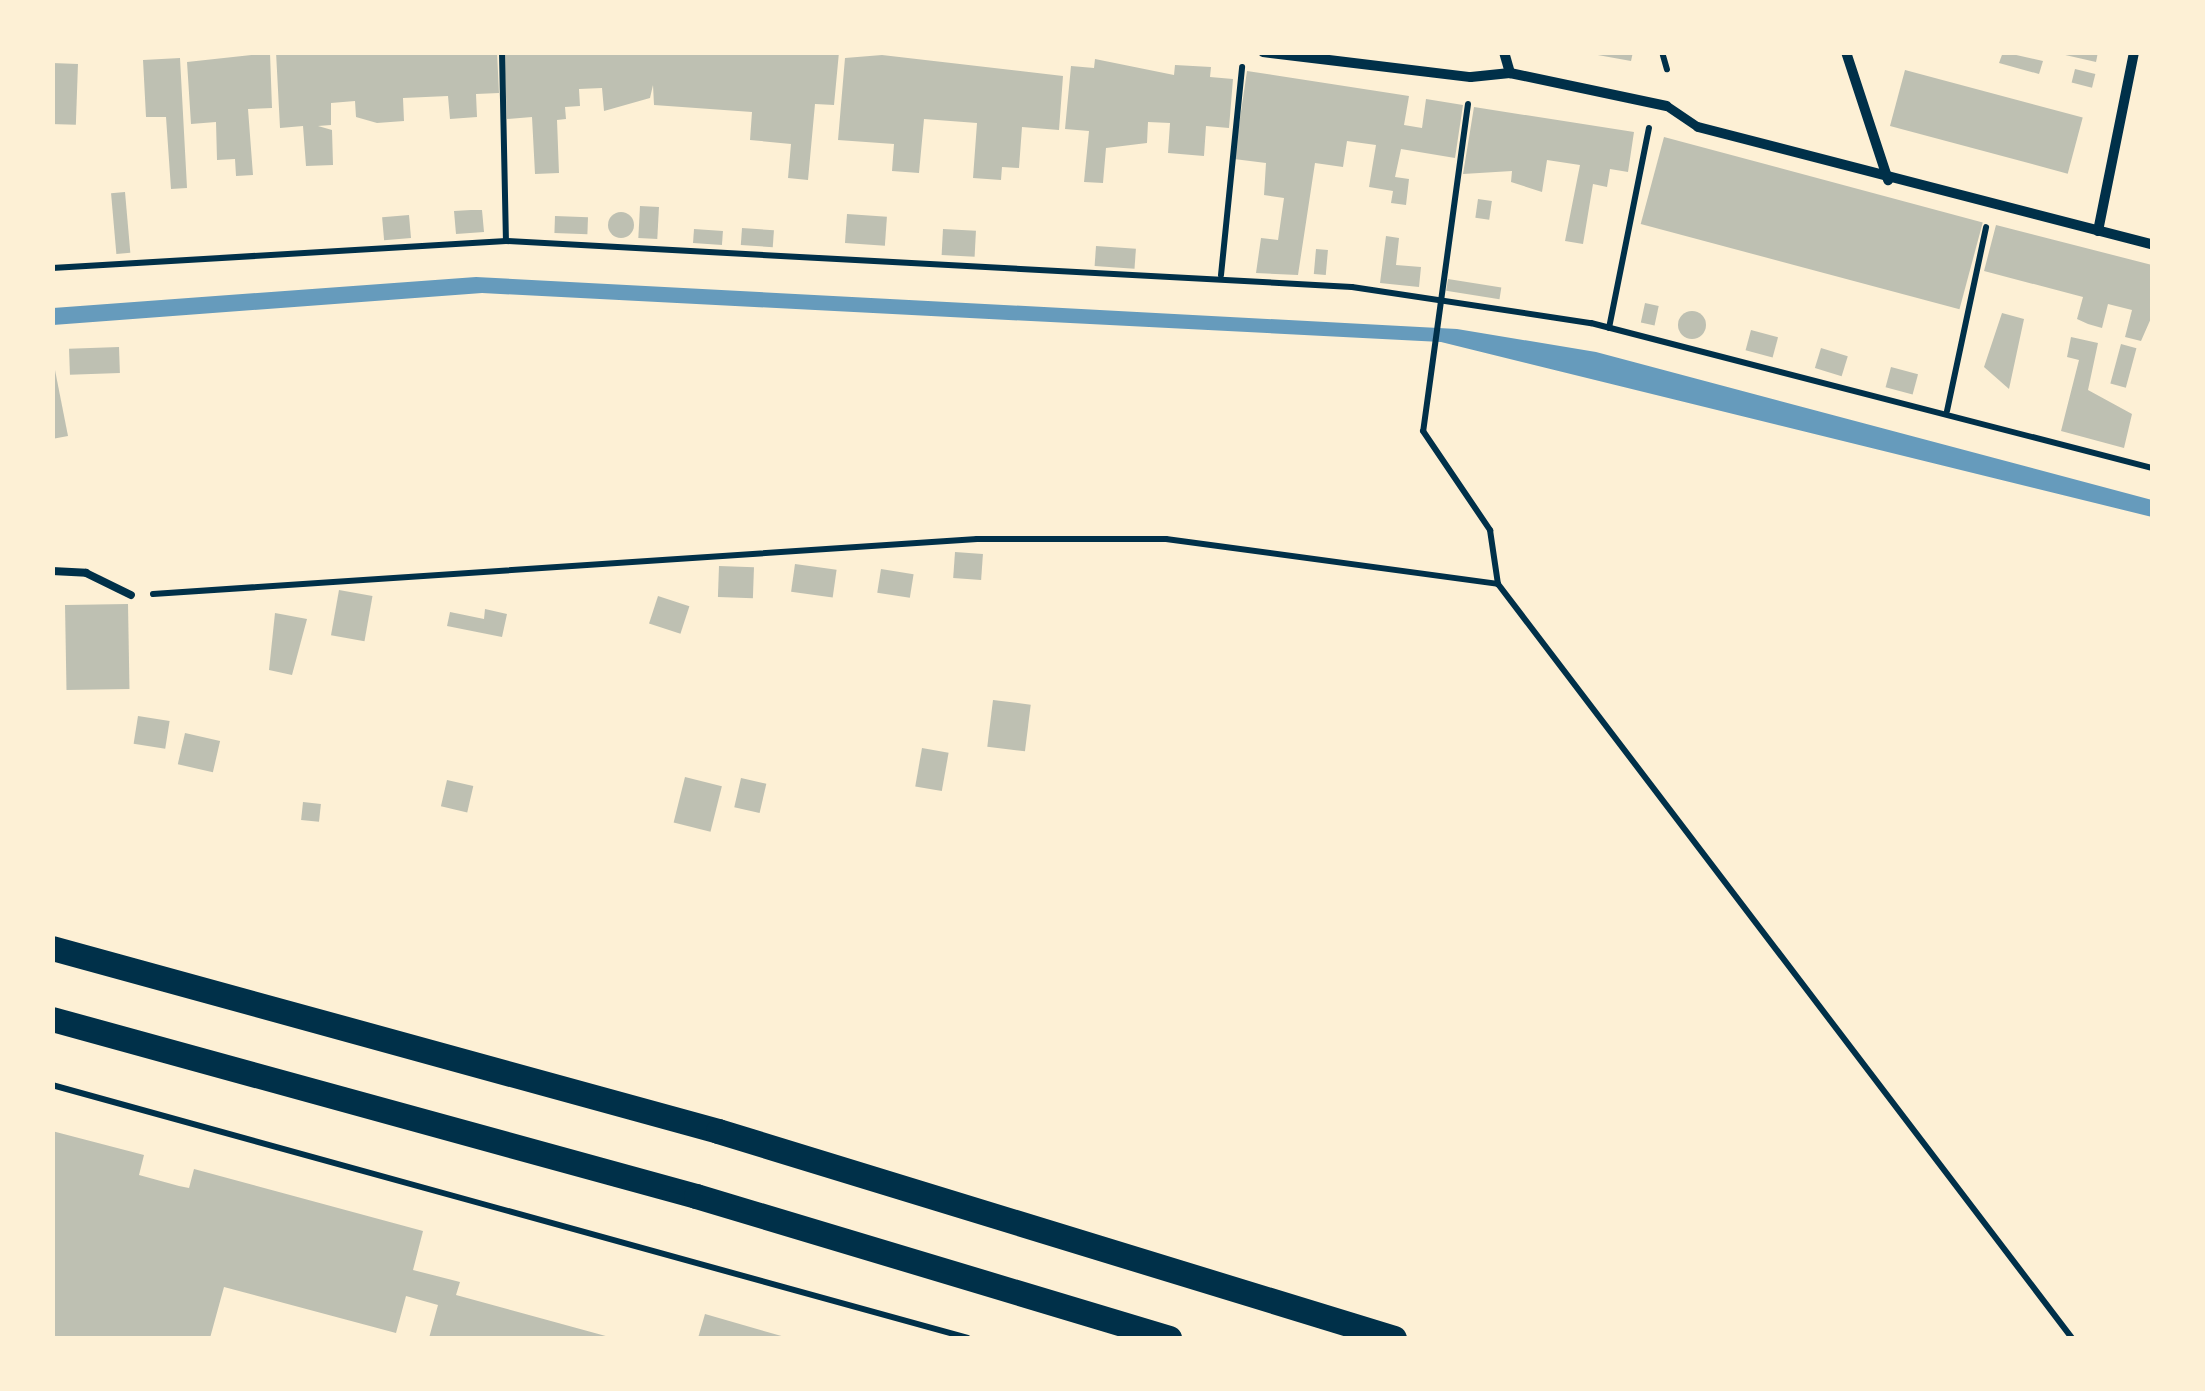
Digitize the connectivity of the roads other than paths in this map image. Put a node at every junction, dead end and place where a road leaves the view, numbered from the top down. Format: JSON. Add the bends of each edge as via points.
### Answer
{"nodes":[{"id":1,"x":1263,"y":52,"type":"edge"},
{"id":2,"x":1504,"y":52,"type":"edge"},
{"id":3,"x":1846,"y":52,"type":"edge"},
{"id":4,"x":2134,"y":52,"type":"edge"},
{"id":5,"x":1510,"y":73,"type":"junction"},
{"id":6,"x":1667,"y":106,"type":"joint"},
{"id":7,"x":1698,"y":128,"type":"joint"},
{"id":8,"x":1888,"y":180,"type":"junction"},
{"id":9,"x":2098,"y":231,"type":"junction"},
{"id":10,"x":2152,"y":244,"type":"edge"},
{"id":11,"x":52,"y":572,"type":"edge"},
{"id":12,"x":131,"y":596,"type":"road end"},
{"id":13,"x":52,"y":948,"type":"edge"},
{"id":14,"x":52,"y":1019,"type":"edge"},
{"id":15,"x":1168,"y":1338,"type":"edge"},
{"id":16,"x":1394,"y":1338,"type":"edge"}],
"edges":[{"from":1,"to":5,"type":"street","via":[[1472,76]]},
{"from":2,"to":5,"type":"street"},
{"from":3,"to":8,"type":"street"},
{"from":4,"to":9,"type":"street"},
{"from":5,"to":6,"type":"street"},
{"from":6,"to":7,"type":"street"},
{"from":7,"to":8,"type":"street"},
{"from":8,"to":9,"type":"street"},
{"from":9,"to":10,"type":"street"},
{"from":11,"to":12,"type":"lane","via":[[86,573]]},
{"from":13,"to":16,"type":"main road","via":[[756,1142]]},
{"from":14,"to":15,"type":"main road","via":[[696,1196]]}]}
